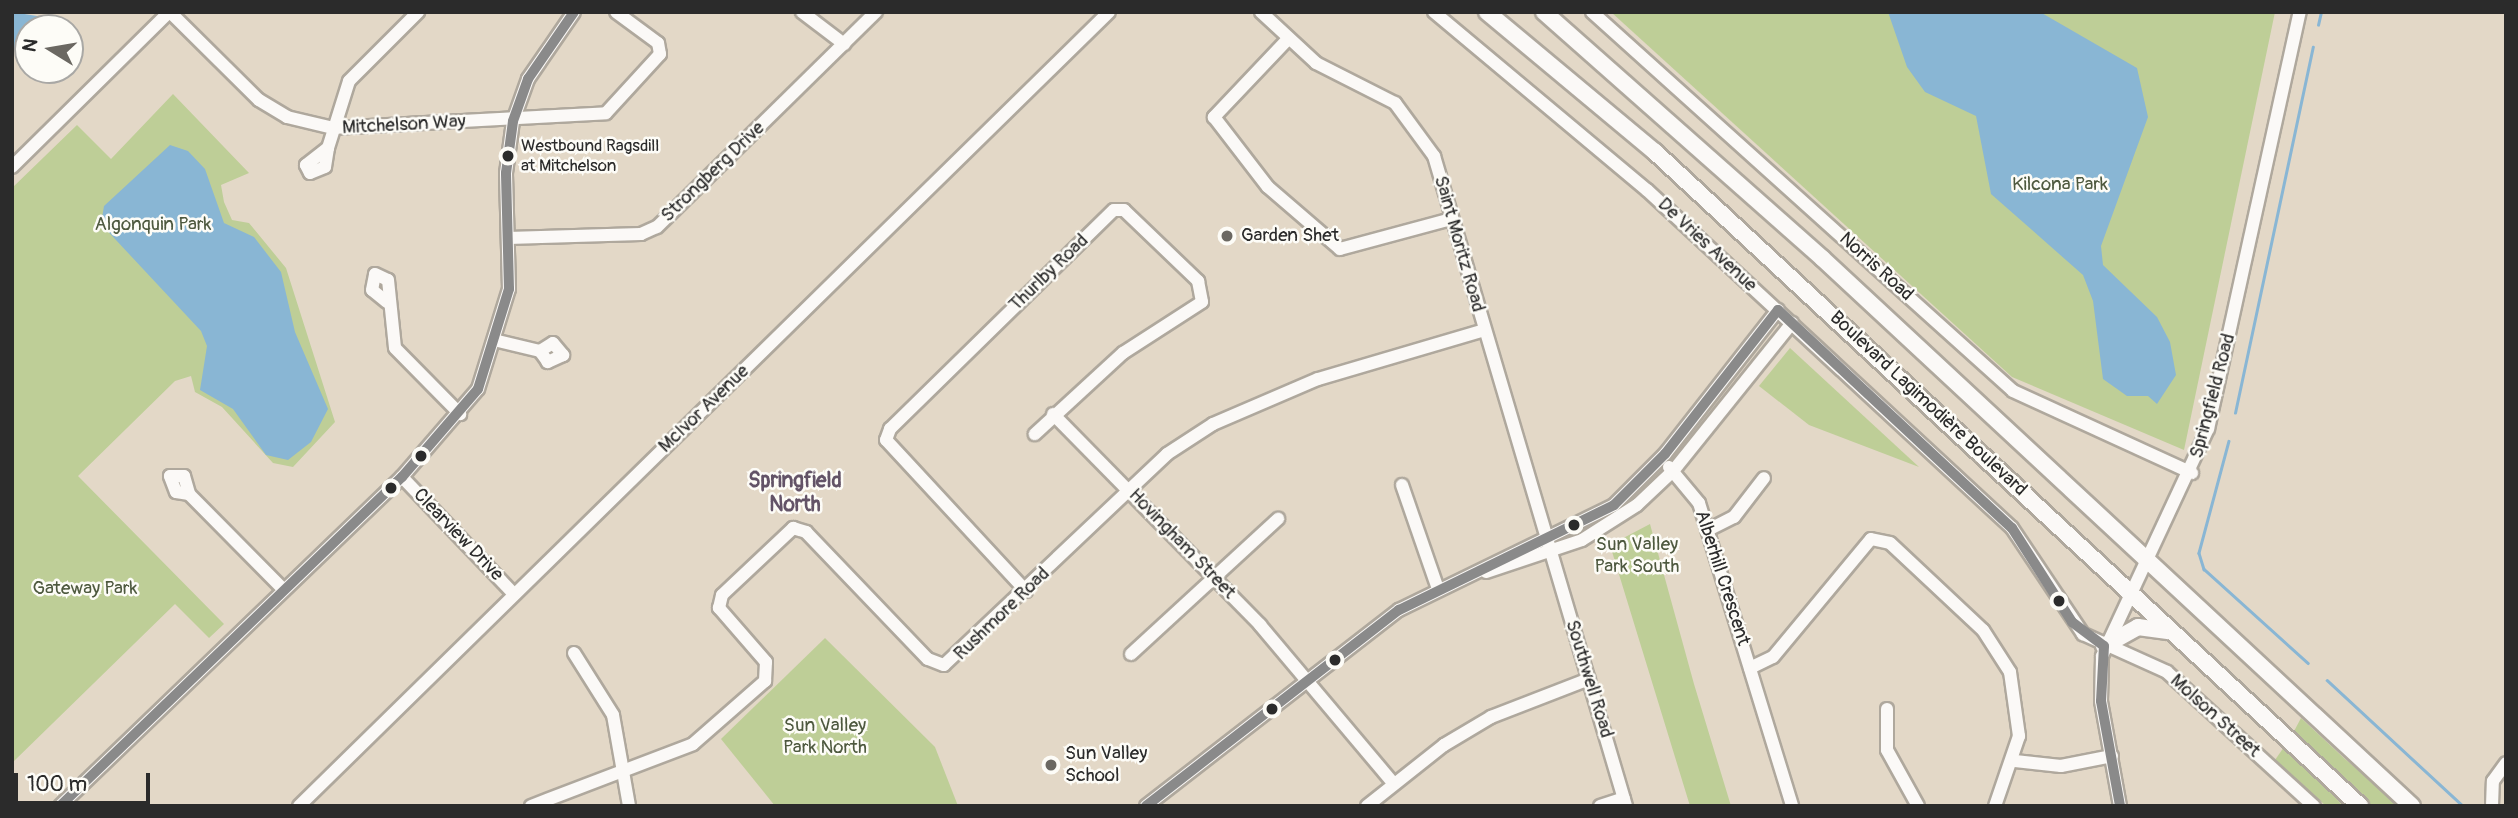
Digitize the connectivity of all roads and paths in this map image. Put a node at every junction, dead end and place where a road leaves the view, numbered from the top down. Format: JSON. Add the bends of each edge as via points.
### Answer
{"nodes":[{"id":1,"x":170,"y":12,"type":"edge"},
{"id":2,"x":418,"y":12,"type":"edge"},
{"id":3,"x":574,"y":12,"type":"edge"},
{"id":4,"x":616,"y":12,"type":"edge"},
{"id":5,"x":802,"y":12,"type":"edge"},
{"id":6,"x":876,"y":12,"type":"edge"},
{"id":7,"x":1109,"y":12,"type":"edge"},
{"id":8,"x":1261,"y":12,"type":"edge"},
{"id":9,"x":1434,"y":12,"type":"edge"},
{"id":10,"x":1487,"y":12,"type":"edge"},
{"id":11,"x":1544,"y":12,"type":"edge"},
{"id":12,"x":1592,"y":12,"type":"edge"},
{"id":13,"x":2300,"y":12,"type":"edge"},
{"id":14,"x":1288,"y":39,"type":"junction"},
{"id":15,"x":844,"y":44,"type":"junction"},
{"id":16,"x":513,"y":121,"type":"junction"},
{"id":17,"x":333,"y":128,"type":"junction"},
{"id":18,"x":328,"y":148,"type":"dead end"},
{"id":19,"x":12,"y":167,"type":"edge"},
{"id":20,"x":1451,"y":219,"type":"junction"},
{"id":21,"x":508,"y":238,"type":"junction"},
{"id":22,"x":387,"y":302,"type":"dead end"},
{"id":23,"x":1777,"y":310,"type":"junction"},
{"id":24,"x":1792,"y":323,"type":"junction"},
{"id":25,"x":1484,"y":330,"type":"junction"},
{"id":26,"x":498,"y":341,"type":"junction"},
{"id":27,"x":540,"y":351,"type":"dead end"},
{"id":28,"x":460,"y":414,"type":"junction"},
{"id":29,"x":1053,"y":414,"type":"junction"},
{"id":30,"x":1035,"y":434,"type":"dead end"},
{"id":31,"x":1661,"y":459,"type":"junction"},
{"id":32,"x":1673,"y":471,"type":"junction"},
{"id":33,"x":2192,"y":473,"type":"junction"},
{"id":34,"x":401,"y":477,"type":"junction"},
{"id":35,"x":1764,"y":478,"type":"dead end"},
{"id":36,"x":1402,"y":485,"type":"dead end"},
{"id":37,"x":1129,"y":490,"type":"junction"},
{"id":38,"x":189,"y":494,"type":"dead end"},
{"id":39,"x":1278,"y":519,"type":"dead end"},
{"id":40,"x":1708,"y":530,"type":"junction"},
{"id":41,"x":1548,"y":547,"type":"junction"},
{"id":42,"x":2146,"y":558,"type":"junction"},
{"id":43,"x":1214,"y":578,"type":"junction"},
{"id":44,"x":1437,"y":589,"type":"junction"},
{"id":45,"x":284,"y":590,"type":"junction"},
{"id":46,"x":1026,"y":591,"type":"junction"},
{"id":47,"x":2128,"y":592,"type":"junction"},
{"id":48,"x":514,"y":594,"type":"junction"},
{"id":49,"x":2171,"y":631,"type":"junction"},
{"id":50,"x":2104,"y":646,"type":"junction"},
{"id":51,"x":574,"y":653,"type":"dead end"},
{"id":52,"x":1131,"y":654,"type":"dead end"},
{"id":53,"x":1750,"y":668,"type":"junction"},
{"id":54,"x":1305,"y":679,"type":"junction"},
{"id":55,"x":1589,"y":679,"type":"junction"},
{"id":56,"x":1887,"y":709,"type":"dead end"},
{"id":57,"x":2112,"y":756,"type":"junction"},
{"id":58,"x":2015,"y":761,"type":"junction"},
{"id":59,"x":2506,"y":763,"type":"edge"},
{"id":60,"x":624,"y":769,"type":"junction"},
{"id":61,"x":1393,"y":783,"type":"junction"},
{"id":62,"x":1625,"y":802,"type":"edge"},
{"id":63,"x":60,"y":806,"type":"edge"},
{"id":64,"x":299,"y":806,"type":"edge"},
{"id":65,"x":531,"y":806,"type":"edge"},
{"id":66,"x":629,"y":806,"type":"edge"},
{"id":67,"x":1146,"y":806,"type":"edge"},
{"id":68,"x":1367,"y":806,"type":"edge"},
{"id":69,"x":1600,"y":806,"type":"edge"},
{"id":70,"x":1792,"y":806,"type":"edge"},
{"id":71,"x":1918,"y":806,"type":"edge"},
{"id":72,"x":1994,"y":806,"type":"edge"},
{"id":73,"x":2120,"y":806,"type":"edge"},
{"id":74,"x":2314,"y":806,"type":"edge"},
{"id":75,"x":2360,"y":806,"type":"edge"},
{"id":76,"x":2412,"y":806,"type":"edge"},
{"id":77,"x":2491,"y":806,"type":"edge"}],
"edges":[{"from":1,"to":17,"type":"street","name":"Mitchelson Way","via":[[259,100],[287,117]]},
{"from":1,"to":19,"type":"street"},
{"from":2,"to":17,"type":"street","via":[[349,81]]},
{"from":3,"to":16,"type":"street","via":[[528,79]]},
{"from":4,"to":16,"type":"street","name":"Mitchelson Way","via":[[657,43],[656,65],[606,113]]},
{"from":5,"to":15,"type":"street"},
{"from":6,"to":15,"type":"street","name":"Strongberg Drive"},
{"from":7,"to":48,"type":"street","name":"McIvor Avenue"},
{"from":8,"to":14,"type":"street","name":"Saint Moritz Road"},
{"from":9,"to":23,"type":"street","name":"De Vries Avenue","via":[[1559,112]]},
{"from":10,"to":47,"type":"main road","name":"Boulevard Lagimodière Boulevard","via":[[1655,152]]},
{"from":11,"to":42,"type":"main road","name":"Boulevard Lagimodière Boulevard","via":[[1633,85]]},
{"from":12,"to":33,"type":"street","name":"Norris Road","via":[[2013,391]]},
{"from":13,"to":33,"type":"street","name":"Springfield Road","via":[[2216,401]]},
{"from":14,"to":20,"type":"street","name":"Saint Moritz Road","via":[[1326,69],[1383,94],[1405,112],[1434,156]]},
{"from":14,"to":20,"type":"street","via":[[1214,117],[1268,187],[1340,249]]},
{"from":15,"to":21,"type":"street","name":"Strongberg Drive","via":[[657,227],[641,234]]},
{"from":16,"to":17,"type":"street","name":"Mitchelson Way"},
{"from":16,"to":21,"type":"street"},
{"from":17,"to":18,"type":"street"},
{"from":20,"to":25,"type":"street","name":"Saint Moritz Road"},
{"from":21,"to":26,"type":"street","via":[[509,289]]},
{"from":22,"to":28,"type":"street","via":[[395,348]]},
{"from":23,"to":24,"type":"street","name":"De Vries Avenue"},
{"from":23,"to":31,"type":"street"},
{"from":24,"to":32,"type":"street"},
{"from":24,"to":50,"type":"street","name":"De Vries Avenue","via":[[2012,528],[2072,622]]},
{"from":25,"to":37,"type":"street","name":"Rushmore Road","via":[[1246,404],[1167,454]]},
{"from":25,"to":41,"type":"street","name":"Saint Moritz Road"},
{"from":26,"to":27,"type":"street"},
{"from":26,"to":28,"type":"street"},
{"from":28,"to":34,"type":"street"},
{"from":29,"to":30,"type":"street","name":"Thurlby Road"},
{"from":29,"to":37,"type":"street","name":"Hovingham Street"},
{"from":29,"to":46,"type":"street","name":"Thurlby Road","via":[[1123,353],[1202,302],[1198,281],[1124,210],[1104,220],[890,429],[886,440]]},
{"from":31,"to":32,"type":"street","name":"Alberhill Crescent"},
{"from":31,"to":41,"type":"street","via":[[1614,505]]},
{"from":32,"to":40,"type":"street","name":"Alberhill Crescent","via":[[1699,503]]},
{"from":32,"to":41,"type":"street","via":[[1611,523]]},
{"from":33,"to":42,"type":"street","name":"Springfield Road"},
{"from":34,"to":45,"type":"street"},
{"from":34,"to":48,"type":"street","name":"Clearview Drive"},
{"from":35,"to":40,"type":"street","via":[[1734,517]]},
{"from":36,"to":44,"type":"street"},
{"from":37,"to":43,"type":"street","name":"Hovingham Street"},
{"from":37,"to":46,"type":"street","name":"Rushmore Road"},
{"from":38,"to":45,"type":"street"},
{"from":39,"to":43,"type":"street"},
{"from":40,"to":53,"type":"street","name":"Alberhill Crescent"},
{"from":41,"to":44,"type":"street"},
{"from":41,"to":55,"type":"street","name":"Southwell Road"},
{"from":42,"to":47,"type":"street","name":"Springfield Road"},
{"from":42,"to":76,"type":"main road","name":"Boulevard Lagimodière Boulevard"},
{"from":43,"to":52,"type":"street"},
{"from":43,"to":54,"type":"street","name":"Hovingham Street"},
{"from":44,"to":54,"type":"street"},
{"from":45,"to":63,"type":"street"},
{"from":46,"to":60,"type":"street","name":"Rushmore Road","via":[[953,662],[935,663],[806,532],[793,528],[722,595],[719,608],[766,662],[765,681],[693,744]]},
{"from":47,"to":49,"type":"main road","name":"Boulevard Lagimodière Boulevard"},
{"from":47,"to":50,"type":"street","name":"Springfield Road"},
{"from":48,"to":64,"type":"street","name":"McIvor Avenue"},
{"from":49,"to":50,"type":"main road","via":[[2138,627]]},
{"from":49,"to":75,"type":"main road","name":"Boulevard Lagimodière Boulevard"},
{"from":50,"to":57,"type":"street","name":"Springfield Road","via":[[2100,692]]},
{"from":50,"to":74,"type":"street","name":"Molson Street","via":[[2167,672]]},
{"from":51,"to":60,"type":"street","via":[[613,715]]},
{"from":53,"to":58,"type":"street","name":"Alberhill Crescent","via":[[1773,657],[1865,545],[1879,538],[1998,649],[2018,702]]},
{"from":53,"to":70,"type":"street","name":"Alberhill Crescent"},
{"from":54,"to":61,"type":"street","name":"Hovingham Street"},
{"from":54,"to":67,"type":"street"},
{"from":55,"to":61,"type":"street","via":[[1491,717]]},
{"from":55,"to":62,"type":"street","name":"Southwell Road"},
{"from":56,"to":71,"type":"street","via":[[1887,750]]},
{"from":57,"to":58,"type":"street","via":[[2061,765]]},
{"from":57,"to":73,"type":"street","name":"Springfield Road"},
{"from":58,"to":72,"type":"street","name":"Alberhill Crescent"},
{"from":59,"to":77,"type":"street","via":[[2493,781]]},
{"from":60,"to":65,"type":"street"},
{"from":60,"to":66,"type":"street"},
{"from":61,"to":68,"type":"street"},
{"from":62,"to":69,"type":"street"}]}
